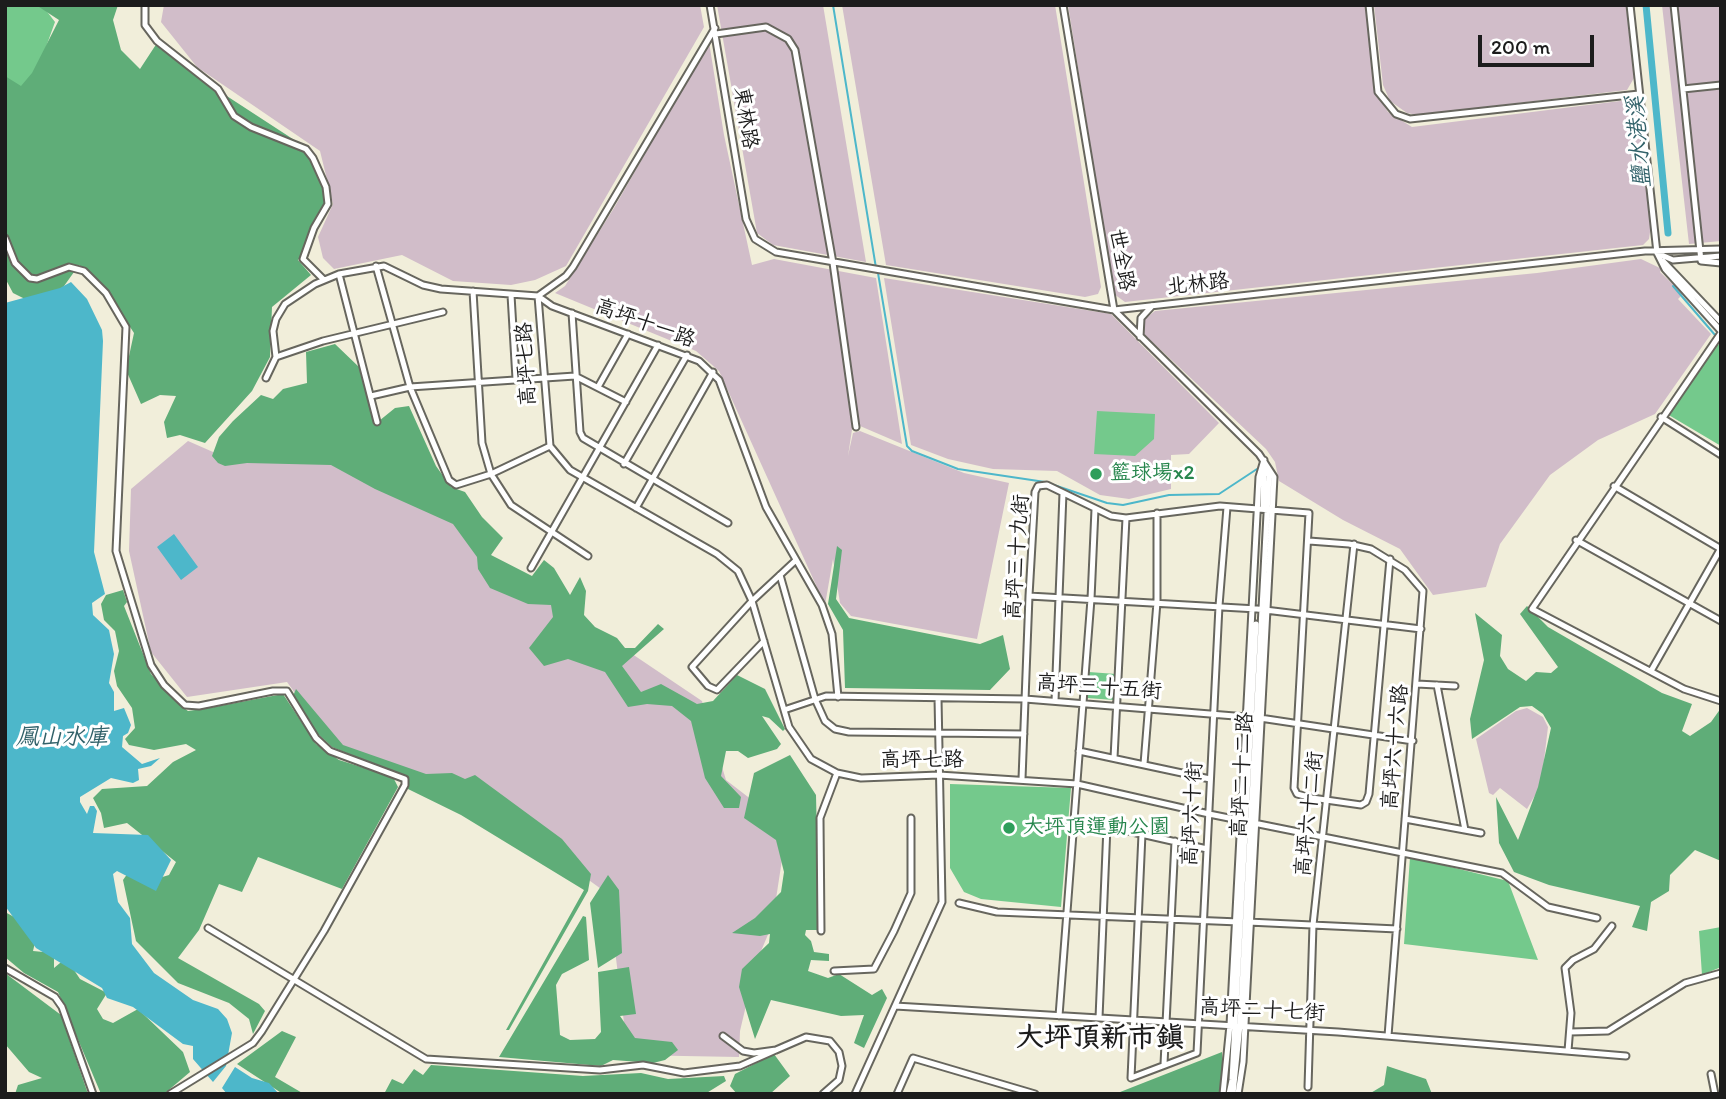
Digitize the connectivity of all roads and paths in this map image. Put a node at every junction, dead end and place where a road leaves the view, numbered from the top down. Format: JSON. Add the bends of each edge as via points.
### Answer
{"nodes":[{"id":1,"x":145,"y":5,"type":"edge"},
{"id":2,"x":710,"y":5,"type":"edge"},
{"id":3,"x":1063,"y":5,"type":"edge"},
{"id":4,"x":1370,"y":5,"type":"edge"},
{"id":5,"x":1630,"y":5,"type":"edge"},
{"id":6,"x":1674,"y":5,"type":"edge"},
{"id":7,"x":715,"y":31,"type":"junction"},
{"id":8,"x":1721,"y":85,"type":"edge"},
{"id":9,"x":1683,"y":89,"type":"junction"},
{"id":10,"x":1639,"y":94,"type":"junction"},
{"id":11,"x":751,"y":235,"type":"joint"},
{"id":12,"x":5,"y":238,"type":"edge"},
{"id":13,"x":1721,"y":249,"type":"edge"},
{"id":14,"x":1657,"y":253,"type":"junction"},
{"id":15,"x":1701,"y":254,"type":"junction"},
{"id":16,"x":1721,"y":256,"type":"edge"},
{"id":17,"x":1661,"y":261,"type":"junction"},
{"id":18,"x":833,"y":263,"type":"junction"},
{"id":19,"x":1721,"y":263,"type":"edge"},
{"id":20,"x":376,"y":266,"type":"junction"},
{"id":21,"x":338,"y":274,"type":"junction"},
{"id":22,"x":324,"y":280,"type":"junction"},
{"id":23,"x":473,"y":291,"type":"junction"},
{"id":24,"x":511,"y":295,"type":"junction"},
{"id":25,"x":538,"y":296,"type":"junction"},
{"id":26,"x":1153,"y":306,"type":"junction"},
{"id":27,"x":1114,"y":310,"type":"junction"},
{"id":28,"x":443,"y":312,"type":"dead end"},
{"id":29,"x":572,"y":313,"type":"junction"},
{"id":30,"x":1721,"y":322,"type":"edge"},
{"id":31,"x":391,"y":324,"type":"junction"},
{"id":32,"x":1721,"y":332,"type":"edge"},
{"id":33,"x":628,"y":334,"type":"junction"},
{"id":34,"x":354,"y":335,"type":"junction"},
{"id":35,"x":1140,"y":337,"type":"junction"},
{"id":36,"x":658,"y":345,"type":"junction"},
{"id":37,"x":687,"y":355,"type":"junction"},
{"id":38,"x":276,"y":357,"type":"junction"},
{"id":39,"x":713,"y":372,"type":"junction"},
{"id":40,"x":575,"y":376,"type":"junction"},
{"id":41,"x":543,"y":377,"type":"junction"},
{"id":42,"x":266,"y":378,"type":"dead end"},
{"id":43,"x":516,"y":379,"type":"junction"},
{"id":44,"x":478,"y":381,"type":"junction"},
{"id":45,"x":410,"y":387,"type":"junction"},
{"id":46,"x":598,"y":387,"type":"junction"},
{"id":47,"x":370,"y":396,"type":"junction"},
{"id":48,"x":626,"y":402,"type":"junction"},
{"id":49,"x":1661,"y":417,"type":"junction"},
{"id":50,"x":377,"y":422,"type":"dead end"},
{"id":51,"x":856,"y":427,"type":"dead end"},
{"id":52,"x":550,"y":446,"type":"junction"},
{"id":53,"x":599,"y":449,"type":"junction"},
{"id":54,"x":1721,"y":455,"type":"edge"},
{"id":55,"x":1264,"y":460,"type":"junction"},
{"id":56,"x":624,"y":464,"type":"junction"},
{"id":57,"x":491,"y":474,"type":"junction"},
{"id":58,"x":582,"y":478,"type":"junction"},
{"id":59,"x":652,"y":480,"type":"junction"},
{"id":60,"x":1614,"y":486,"type":"junction"},
{"id":61,"x":1063,"y":493,"type":"junction"},
{"id":62,"x":1227,"y":507,"type":"junction"},
{"id":63,"x":636,"y":508,"type":"junction"},
{"id":64,"x":1095,"y":509,"type":"junction"},
{"id":65,"x":1265,"y":510,"type":"junction"},
{"id":66,"x":1157,"y":513,"type":"junction"},
{"id":67,"x":1126,"y":518,"type":"junction"},
{"id":68,"x":728,"y":523,"type":"dead end"},
{"id":69,"x":551,"y":533,"type":"junction"},
{"id":70,"x":1576,"y":540,"type":"junction"},
{"id":71,"x":1309,"y":541,"type":"junction"},
{"id":72,"x":1354,"y":544,"type":"junction"},
{"id":73,"x":1721,"y":548,"type":"edge"},
{"id":74,"x":588,"y":556,"type":"dead end"},
{"id":75,"x":1390,"y":559,"type":"junction"},
{"id":76,"x":795,"y":561,"type":"junction"},
{"id":77,"x":531,"y":568,"type":"dead end"},
{"id":78,"x":780,"y":575,"type":"junction"},
{"id":79,"x":1029,"y":596,"type":"junction"},
{"id":80,"x":1061,"y":598,"type":"junction"},
{"id":81,"x":1091,"y":598,"type":"junction"},
{"id":82,"x":1124,"y":600,"type":"junction"},
{"id":83,"x":752,"y":601,"type":"junction"},
{"id":84,"x":1157,"y":602,"type":"junction"},
{"id":85,"x":1689,"y":605,"type":"junction"},
{"id":86,"x":1219,"y":606,"type":"junction"},
{"id":87,"x":1260,"y":609,"type":"junction"},
{"id":88,"x":1304,"y":614,"type":"junction"},
{"id":89,"x":1345,"y":619,"type":"junction"},
{"id":90,"x":1721,"y":621,"type":"edge"},
{"id":91,"x":1383,"y":624,"type":"junction"},
{"id":92,"x":1421,"y":629,"type":"junction"},
{"id":93,"x":764,"y":641,"type":"junction"},
{"id":94,"x":1651,"y":671,"type":"junction"},
{"id":95,"x":1417,"y":684,"type":"junction"},
{"id":96,"x":1437,"y":685,"type":"junction"},
{"id":97,"x":1455,"y":686,"type":"dead end"},
{"id":98,"x":838,"y":697,"type":"junction"},
{"id":99,"x":938,"y":698,"type":"junction"},
{"id":100,"x":814,"y":699,"type":"junction"},
{"id":101,"x":1025,"y":699,"type":"junction"},
{"id":102,"x":1055,"y":701,"type":"junction"},
{"id":103,"x":1721,"y":701,"type":"edge"},
{"id":104,"x":1083,"y":702,"type":"junction"},
{"id":105,"x":1117,"y":705,"type":"junction"},
{"id":106,"x":1150,"y":707,"type":"junction"},
{"id":107,"x":784,"y":710,"type":"junction"},
{"id":108,"x":1213,"y":713,"type":"junction"},
{"id":109,"x":1254,"y":718,"type":"junction"},
{"id":110,"x":1298,"y":724,"type":"junction"},
{"id":111,"x":1334,"y":729,"type":"junction"},
{"id":112,"x":939,"y":733,"type":"junction"},
{"id":113,"x":1024,"y":734,"type":"junction"},
{"id":114,"x":1372,"y":736,"type":"junction"},
{"id":115,"x":1413,"y":741,"type":"junction"},
{"id":116,"x":1079,"y":751,"type":"junction"},
{"id":117,"x":1114,"y":758,"type":"junction"},
{"id":118,"x":1144,"y":764,"type":"junction"},
{"id":119,"x":837,"y":773,"type":"junction"},
{"id":120,"x":939,"y":775,"type":"junction"},
{"id":121,"x":1022,"y":779,"type":"junction"},
{"id":122,"x":1210,"y":779,"type":"junction"},
{"id":123,"x":1077,"y":783,"type":"junction"},
{"id":124,"x":1328,"y":800,"type":"junction"},
{"id":125,"x":1209,"y":814,"type":"junction"},
{"id":126,"x":911,"y":818,"type":"dead end"},
{"id":127,"x":1075,"y":819,"type":"junction"},
{"id":128,"x":1405,"y":819,"type":"junction"},
{"id":129,"x":1248,"y":822,"type":"junction"},
{"id":130,"x":1107,"y":826,"type":"junction"},
{"id":131,"x":1465,"y":830,"type":"junction"},
{"id":132,"x":1480,"y":833,"type":"dead end"},
{"id":133,"x":1142,"y":834,"type":"junction"},
{"id":134,"x":1324,"y":838,"type":"junction"},
{"id":135,"x":1175,"y":841,"type":"junction"},
{"id":136,"x":1207,"y":849,"type":"junction"},
{"id":137,"x":1403,"y":852,"type":"junction"},
{"id":138,"x":959,"y":903,"type":"dead end"},
{"id":139,"x":1067,"y":914,"type":"junction"},
{"id":140,"x":1102,"y":915,"type":"junction"},
{"id":141,"x":1137,"y":916,"type":"junction"},
{"id":142,"x":1171,"y":918,"type":"junction"},
{"id":143,"x":1597,"y":918,"type":"dead end"},
{"id":144,"x":1203,"y":920,"type":"junction"},
{"id":145,"x":1243,"y":922,"type":"junction"},
{"id":146,"x":1313,"y":925,"type":"junction"},
{"id":147,"x":1612,"y":926,"type":"dead end"},
{"id":148,"x":208,"y":928,"type":"dead end"},
{"id":149,"x":1397,"y":929,"type":"junction"},
{"id":150,"x":821,"y":931,"type":"dead end"},
{"id":151,"x":5,"y":968,"type":"edge"},
{"id":152,"x":834,"y":971,"type":"dead end"},
{"id":153,"x":1721,"y":973,"type":"edge"},
{"id":154,"x":295,"y":980,"type":"junction"},
{"id":155,"x":895,"y":1006,"type":"junction"},
{"id":156,"x":1059,"y":1016,"type":"junction"},
{"id":157,"x":1098,"y":1018,"type":"junction"},
{"id":158,"x":1133,"y":1020,"type":"junction"},
{"id":159,"x":1166,"y":1022,"type":"junction"},
{"id":160,"x":1198,"y":1023,"type":"junction"},
{"id":161,"x":1237,"y":1025,"type":"junction"},
{"id":162,"x":1310,"y":1030,"type":"junction"},
{"id":163,"x":1570,"y":1032,"type":"junction"},
{"id":164,"x":723,"y":1036,"type":"dead end"},
{"id":165,"x":1388,"y":1036,"type":"junction"},
{"id":166,"x":776,"y":1050,"type":"junction"},
{"id":167,"x":1568,"y":1051,"type":"junction"},
{"id":168,"x":1626,"y":1056,"type":"dead end"},
{"id":169,"x":1164,"y":1064,"type":"junction"},
{"id":170,"x":1711,"y":1074,"type":"dead end"},
{"id":171,"x":1308,"y":1087,"type":"dead end"},
{"id":172,"x":93,"y":1094,"type":"edge"},
{"id":173,"x":170,"y":1094,"type":"edge"},
{"id":174,"x":823,"y":1094,"type":"edge"},
{"id":175,"x":855,"y":1094,"type":"edge"},
{"id":176,"x":897,"y":1094,"type":"edge"},
{"id":177,"x":1035,"y":1094,"type":"edge"},
{"id":178,"x":1223,"y":1094,"type":"edge"},
{"id":179,"x":1233,"y":1094,"type":"edge"},
{"id":180,"x":1715,"y":1094,"type":"edge"}],
"edges":[{"from":1,"to":22,"type":"street","via":[[145,26],[150,33],[218,89],[234,116],[306,149],[313,158],[328,204],[303,259]]},
{"from":2,"to":7,"type":"street","name":"東林路"},
{"from":3,"to":27,"type":"street","name":"世全路"},
{"from":4,"to":10,"type":"street","via":[[1378,92],[1396,114],[1410,119]]},
{"from":5,"to":10,"type":"street"},
{"from":6,"to":9,"type":"street"},
{"from":7,"to":11,"type":"street","name":"東林路"},
{"from":7,"to":18,"type":"street","via":[[766,27],[788,39],[794,50]]},
{"from":7,"to":25,"type":"street","via":[[573,267]]},
{"from":8,"to":9,"type":"street"},
{"from":9,"to":15,"type":"street"},
{"from":10,"to":14,"type":"street"},
{"from":11,"to":18,"type":"street","name":"北林路","via":[[776,252]]},
{"from":12,"to":154,"type":"street","via":[[15,263],[30,278],[69,267],[84,271],[106,293],[126,327],[116,551],[151,666],[164,685],[185,705],[199,706],[287,691],[316,738],[330,751],[405,779]]},
{"from":13,"to":15,"type":"street","name":"北林路"},
{"from":14,"to":15,"type":"street","name":"北林路","via":[[1673,260]]},
{"from":14,"to":17,"type":"street"},
{"from":14,"to":26,"type":"street","name":"北林路"},
{"from":15,"to":16,"type":"street","name":"北林路"},
{"from":15,"to":19,"type":"street","via":[[1706,264]]},
{"from":17,"to":30,"type":"street"},
{"from":17,"to":32,"type":"street"},
{"from":18,"to":27,"type":"street","name":"北林路"},
{"from":18,"to":51,"type":"street"},
{"from":20,"to":21,"type":"street"},
{"from":20,"to":23,"type":"street","name":"高坪十一路","via":[[393,269],[423,285]]},
{"from":20,"to":31,"type":"street"},
{"from":21,"to":22,"type":"street"},
{"from":21,"to":34,"type":"street"},
{"from":22,"to":38,"type":"street","via":[[279,310],[272,331]]},
{"from":23,"to":24,"type":"street","name":"高坪十一路"},
{"from":23,"to":44,"type":"street"},
{"from":24,"to":25,"type":"street","name":"高坪十一路"},
{"from":24,"to":43,"type":"street"},
{"from":25,"to":29,"type":"street","name":"高坪十一路"},
{"from":25,"to":41,"type":"street","name":"高坪七路"},
{"from":26,"to":27,"type":"street","name":"北林路"},
{"from":26,"to":35,"type":"street","via":[[1141,318]]},
{"from":27,"to":35,"type":"street","name":"世全路"},
{"from":28,"to":31,"type":"street"},
{"from":29,"to":33,"type":"street","name":"高坪十一路"},
{"from":29,"to":40,"type":"street"},
{"from":31,"to":34,"type":"street"},
{"from":31,"to":45,"type":"street"},
{"from":32,"to":49,"type":"street"},
{"from":33,"to":36,"type":"street","name":"高坪十一路"},
{"from":33,"to":46,"type":"street"},
{"from":34,"to":38,"type":"street"},
{"from":34,"to":47,"type":"street"},
{"from":35,"to":55,"type":"street","name":"世全路"},
{"from":36,"to":37,"type":"street","name":"高坪十一路"},
{"from":36,"to":48,"type":"street"},
{"from":37,"to":39,"type":"street","name":"高坪十一路"},
{"from":37,"to":56,"type":"street"},
{"from":38,"to":42,"type":"street"},
{"from":39,"to":59,"type":"street"},
{"from":39,"to":76,"type":"street","name":"高坪十一路","via":[[766,507]]},
{"from":40,"to":41,"type":"street"},
{"from":40,"to":46,"type":"street"},
{"from":40,"to":53,"type":"street","via":[[580,432]]},
{"from":41,"to":43,"type":"street"},
{"from":41,"to":52,"type":"street","name":"高坪七路"},
{"from":43,"to":44,"type":"street"},
{"from":44,"to":45,"type":"street"},
{"from":44,"to":57,"type":"street","via":[[482,443]]},
{"from":45,"to":47,"type":"street"},
{"from":45,"to":57,"type":"street","via":[[449,480],[456,485]]},
{"from":46,"to":48,"type":"street"},
{"from":47,"to":50,"type":"street"},
{"from":48,"to":53,"type":"street"},
{"from":49,"to":54,"type":"street"},
{"from":49,"to":60,"type":"street"},
{"from":52,"to":57,"type":"street"},
{"from":52,"to":58,"type":"street","name":"高坪七路","via":[[564,465]]},
{"from":53,"to":56,"type":"street"},
{"from":53,"to":58,"type":"street"},
{"from":55,"to":65,"type":"street","name":"高坪二十二路"},
{"from":55,"to":65,"type":"street","name":"高坪二十二路","via":[[1274,477]]},
{"from":56,"to":59,"type":"street"},
{"from":57,"to":69,"type":"street","via":[[511,505]]},
{"from":58,"to":63,"type":"street","name":"高坪七路"},
{"from":58,"to":69,"type":"street"},
{"from":59,"to":63,"type":"street"},
{"from":59,"to":68,"type":"street"},
{"from":60,"to":70,"type":"street"},
{"from":60,"to":73,"type":"street"},
{"from":61,"to":64,"type":"street","name":"高坪三十九街"},
{"from":61,"to":79,"type":"street","name":"高坪三十九街","via":[[1047,485],[1038,486],[1035,492]]},
{"from":61,"to":80,"type":"street"},
{"from":62,"to":65,"type":"street","name":"高坪三十九街"},
{"from":62,"to":66,"type":"street","name":"高坪三十九街"},
{"from":62,"to":86,"type":"street","name":"高坪六十街"},
{"from":63,"to":83,"type":"street","name":"高坪七路","via":[[732,565]]},
{"from":64,"to":67,"type":"street","name":"高坪三十九街"},
{"from":64,"to":81,"type":"street"},
{"from":65,"to":71,"type":"street","name":"高坪三十九街","via":[[1309,513]]},
{"from":65,"to":87,"type":"street","name":"高坪二十二路"},
{"from":66,"to":67,"type":"street","name":"高坪三十九街"},
{"from":66,"to":84,"type":"street"},
{"from":67,"to":82,"type":"street"},
{"from":69,"to":74,"type":"street"},
{"from":69,"to":77,"type":"street"},
{"from":70,"to":85,"type":"street"},
{"from":70,"to":94,"type":"street","via":[[1532,609]]},
{"from":71,"to":72,"type":"street","name":"高坪六十六路"},
{"from":71,"to":88,"type":"street"},
{"from":72,"to":75,"type":"street","name":"高坪六十六路"},
{"from":72,"to":89,"type":"street","name":"高坪六十二街"},
{"from":73,"to":85,"type":"street"},
{"from":75,"to":91,"type":"street"},
{"from":75,"to":92,"type":"street","name":"高坪六十六路","via":[[1423,591]]},
{"from":76,"to":78,"type":"street"},
{"from":76,"to":98,"type":"street","name":"高坪十一路","via":[[822,606],[832,634]]},
{"from":78,"to":83,"type":"street"},
{"from":78,"to":100,"type":"street"},
{"from":79,"to":80,"type":"street"},
{"from":79,"to":101,"type":"street","name":"高坪三十九街"},
{"from":80,"to":81,"type":"street"},
{"from":80,"to":102,"type":"street"},
{"from":81,"to":82,"type":"street"},
{"from":81,"to":104,"type":"street"},
{"from":82,"to":84,"type":"street"},
{"from":82,"to":105,"type":"street"},
{"from":83,"to":93,"type":"street","name":"高坪七路"},
{"from":83,"to":93,"type":"street","via":[[692,667],[717,690]]},
{"from":84,"to":86,"type":"street"},
{"from":84,"to":106,"type":"street"},
{"from":85,"to":90,"type":"street"},
{"from":85,"to":94,"type":"street"},
{"from":86,"to":87,"type":"street"},
{"from":86,"to":108,"type":"street","name":"高坪六十街"},
{"from":87,"to":88,"type":"street"},
{"from":87,"to":109,"type":"street","name":"高坪二十二路"},
{"from":87,"to":109,"type":"street","name":"高坪二十二路"},
{"from":88,"to":89,"type":"street"},
{"from":88,"to":110,"type":"street"},
{"from":89,"to":91,"type":"street"},
{"from":89,"to":111,"type":"street","name":"高坪六十二街"},
{"from":91,"to":92,"type":"street"},
{"from":91,"to":114,"type":"street"},
{"from":92,"to":95,"type":"street","name":"高坪六十六路"},
{"from":93,"to":107,"type":"street","name":"高坪七路"},
{"from":94,"to":103,"type":"street","via":[[1684,689]]},
{"from":95,"to":96,"type":"street"},
{"from":95,"to":115,"type":"street","name":"高坪六十六路"},
{"from":96,"to":97,"type":"street"},
{"from":96,"to":131,"type":"street"},
{"from":98,"to":99,"type":"street","name":"高坪三十五街"},
{"from":98,"to":100,"type":"street","name":"高坪三十五街"},
{"from":99,"to":101,"type":"street","name":"高坪三十五街"},
{"from":99,"to":112,"type":"street"},
{"from":100,"to":107,"type":"street","name":"高坪三十五街"},
{"from":100,"to":112,"type":"street","via":[[825,721],[842,731]]},
{"from":101,"to":102,"type":"street","name":"高坪三十五街"},
{"from":101,"to":113,"type":"street","name":"高坪三十九街"},
{"from":102,"to":104,"type":"street","name":"高坪三十五街"},
{"from":104,"to":105,"type":"street","name":"高坪三十五街"},
{"from":104,"to":116,"type":"street"},
{"from":105,"to":106,"type":"street","name":"高坪三十五街"},
{"from":105,"to":117,"type":"street"},
{"from":106,"to":108,"type":"street","name":"高坪三十五街"},
{"from":106,"to":118,"type":"street"},
{"from":107,"to":119,"type":"street","name":"高坪七路","via":[[797,743],[811,759]]},
{"from":108,"to":109,"type":"street","name":"高坪三十五街"},
{"from":108,"to":122,"type":"street","name":"高坪六十街"},
{"from":109,"to":110,"type":"street","name":"高坪三十五街"},
{"from":109,"to":129,"type":"street","name":"高坪二十二路"},
{"from":109,"to":129,"type":"street","name":"高坪二十二路"},
{"from":110,"to":111,"type":"street","name":"高坪三十五街"},
{"from":110,"to":124,"type":"street","via":[[1294,788],[1297,794]]},
{"from":111,"to":114,"type":"street","name":"高坪三十五街"},
{"from":111,"to":124,"type":"street","name":"高坪六十二街"},
{"from":112,"to":113,"type":"street"},
{"from":112,"to":120,"type":"street"},
{"from":113,"to":121,"type":"street","name":"高坪三十九街"},
{"from":114,"to":115,"type":"street","name":"高坪三十五街"},
{"from":114,"to":124,"type":"street","via":[[1366,802]]},
{"from":115,"to":128,"type":"street","name":"高坪六十六路"},
{"from":116,"to":117,"type":"street"},
{"from":116,"to":123,"type":"street"},
{"from":117,"to":118,"type":"street"},
{"from":118,"to":122,"type":"street"},
{"from":119,"to":120,"type":"street","name":"高坪七路","via":[[861,778]]},
{"from":119,"to":150,"type":"street","via":[[820,818]]},
{"from":120,"to":121,"type":"street","name":"高坪七路"},
{"from":120,"to":155,"type":"street","via":[[942,902]]},
{"from":121,"to":123,"type":"street","name":"高坪七路"},
{"from":122,"to":125,"type":"street","name":"高坪六十街"},
{"from":123,"to":125,"type":"street","name":"高坪七路"},
{"from":123,"to":127,"type":"street"},
{"from":124,"to":134,"type":"street","name":"高坪六十二街"},
{"from":125,"to":129,"type":"street","name":"高坪七路"},
{"from":125,"to":136,"type":"street","name":"高坪六十街"},
{"from":126,"to":152,"type":"street","via":[[911,893],[894,931],[874,969]]},
{"from":127,"to":130,"type":"street"},
{"from":127,"to":139,"type":"street"},
{"from":128,"to":131,"type":"street"},
{"from":128,"to":137,"type":"street","name":"高坪六十六路"},
{"from":129,"to":134,"type":"street","name":"高坪七路"},
{"from":129,"to":145,"type":"street","name":"高坪二十二路"},
{"from":129,"to":145,"type":"street","name":"高坪二十二路"},
{"from":130,"to":133,"type":"street"},
{"from":130,"to":140,"type":"street"},
{"from":131,"to":132,"type":"street"},
{"from":133,"to":135,"type":"street"},
{"from":133,"to":141,"type":"street"},
{"from":134,"to":137,"type":"street","name":"高坪七路"},
{"from":134,"to":146,"type":"street","name":"高坪六十二街"},
{"from":135,"to":136,"type":"street"},
{"from":135,"to":142,"type":"street"},
{"from":136,"to":144,"type":"street","name":"高坪六十街"},
{"from":137,"to":143,"type":"street","name":"高坪七路","via":[[1502,873],[1548,907]]},
{"from":137,"to":149,"type":"street","name":"高坪六十六路"},
{"from":138,"to":139,"type":"street","via":[[997,912]]},
{"from":139,"to":140,"type":"street"},
{"from":139,"to":156,"type":"street"},
{"from":140,"to":141,"type":"street"},
{"from":140,"to":157,"type":"street"},
{"from":141,"to":142,"type":"street"},
{"from":141,"to":158,"type":"street"},
{"from":142,"to":144,"type":"street"},
{"from":142,"to":159,"type":"street"},
{"from":144,"to":145,"type":"street"},
{"from":144,"to":160,"type":"street","name":"高坪六十街"},
{"from":145,"to":146,"type":"street"},
{"from":145,"to":161,"type":"street","name":"高坪二十二路"},
{"from":145,"to":161,"type":"street","name":"高坪二十二路"},
{"from":146,"to":149,"type":"street"},
{"from":146,"to":162,"type":"street","name":"高坪六十二街"},
{"from":147,"to":163,"type":"street","via":[[1594,949],[1565,968]]},
{"from":148,"to":154,"type":"street"},
{"from":149,"to":165,"type":"street","name":"高坪六十六路"},
{"from":151,"to":172,"type":"street","via":[[55,997],[62,1007]]},
{"from":153,"to":163,"type":"street","via":[[1685,983],[1608,1031]]},
{"from":154,"to":166,"type":"street","via":[[426,1059],[600,1070],[643,1065],[684,1073],[740,1066]]},
{"from":154,"to":173,"type":"street","via":[[246,1047]]},
{"from":155,"to":156,"type":"street","name":"高坪二十七街"},
{"from":155,"to":175,"type":"street"},
{"from":156,"to":157,"type":"street","name":"高坪二十七街"},
{"from":157,"to":158,"type":"street","name":"高坪二十七街"},
{"from":158,"to":159,"type":"street","name":"高坪二十七街"},
{"from":158,"to":169,"type":"street","name":"高坪六十街","via":[[1131,1078]]},
{"from":159,"to":160,"type":"street","name":"高坪二十七街"},
{"from":159,"to":169,"type":"street"},
{"from":160,"to":161,"type":"street","name":"高坪二十七街"},
{"from":160,"to":169,"type":"street","name":"高坪六十街","via":[[1196,1053]]},
{"from":161,"to":162,"type":"street","name":"高坪二十七街"},
{"from":161,"to":178,"type":"street","name":"高坪二十二路"},
{"from":161,"to":179,"type":"street","name":"高坪二十二路"},
{"from":161,"to":179,"type":"street","name":"高坪二十二路"},
{"from":162,"to":165,"type":"street","name":"高坪二十七街"},
{"from":162,"to":171,"type":"street","name":"高坪六十二街"},
{"from":163,"to":167,"type":"street"},
{"from":164,"to":166,"type":"street","via":[[743,1051]]},
{"from":165,"to":167,"type":"street","name":"高坪二十七街"},
{"from":166,"to":174,"type":"street","via":[[806,1037],[830,1041],[842,1066],[839,1080]]},
{"from":167,"to":168,"type":"street","name":"高坪二十七街"},
{"from":170,"to":180,"type":"street"},
{"from":176,"to":177,"type":"street","via":[[913,1058]]}]}
